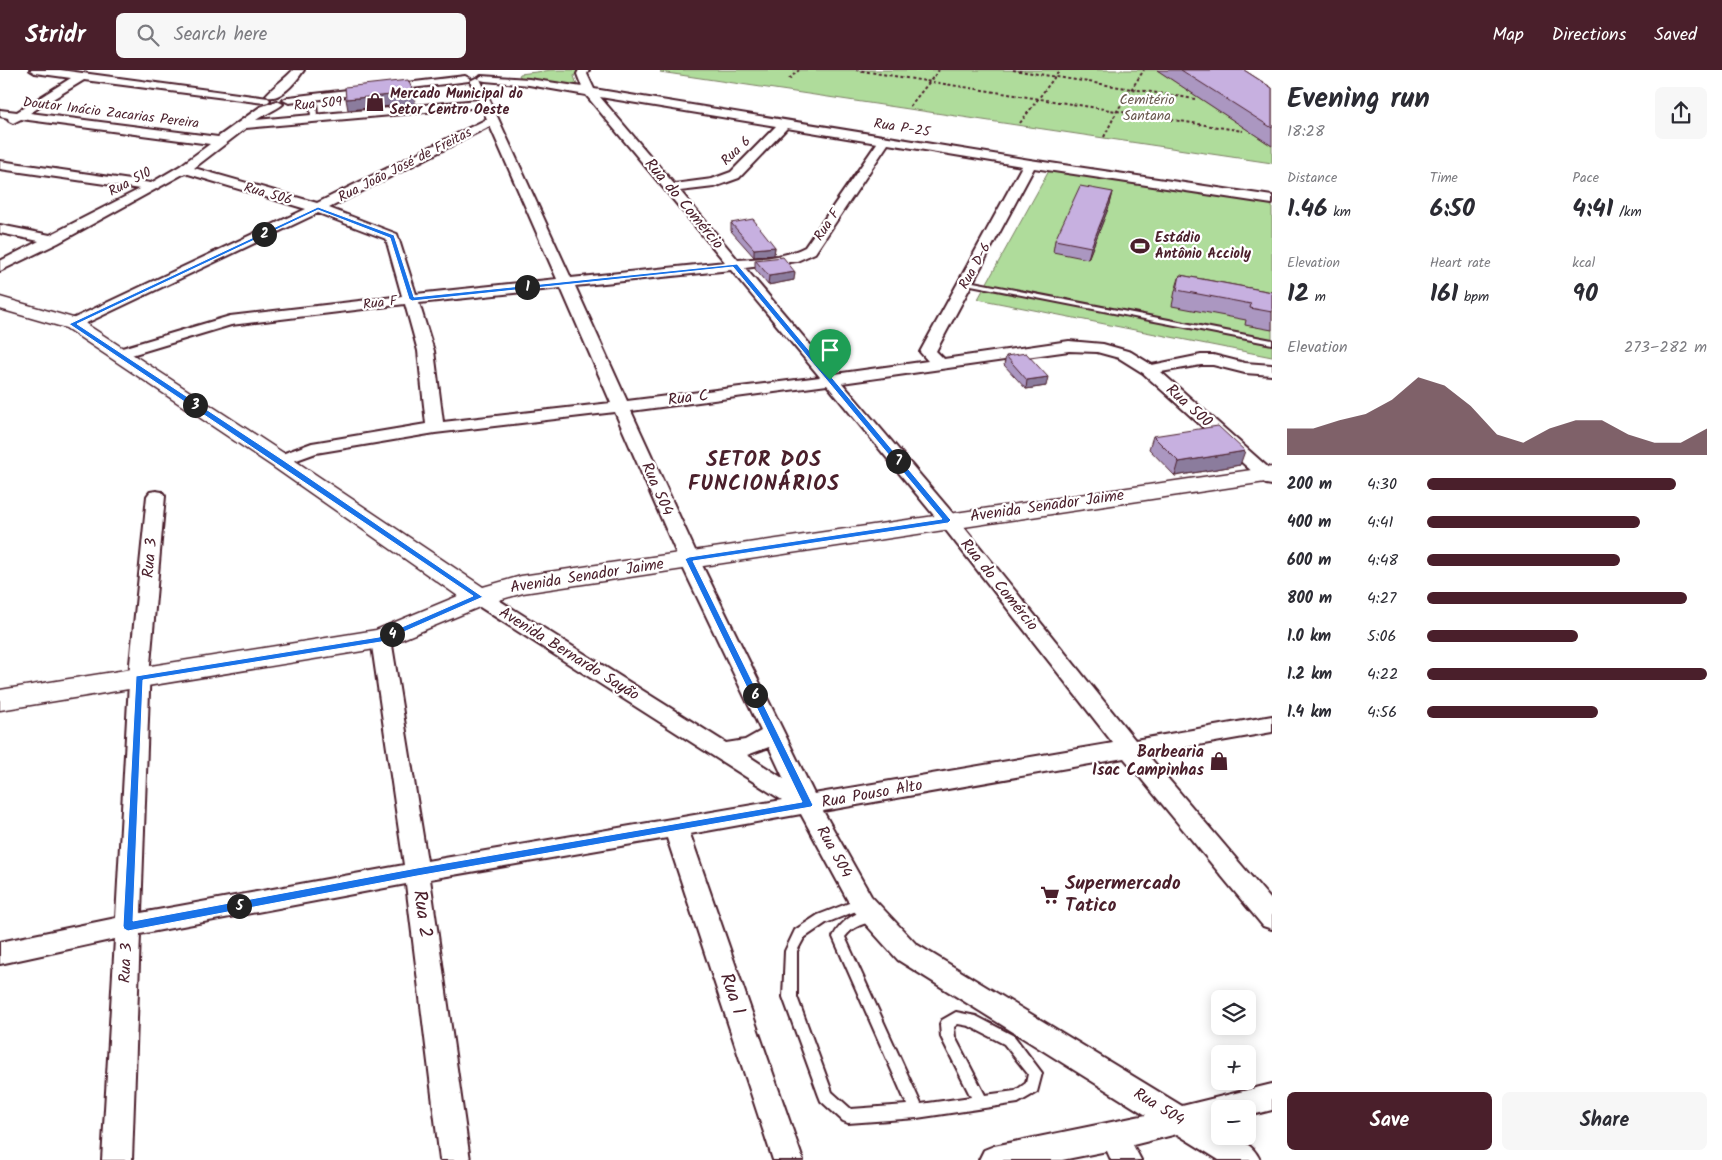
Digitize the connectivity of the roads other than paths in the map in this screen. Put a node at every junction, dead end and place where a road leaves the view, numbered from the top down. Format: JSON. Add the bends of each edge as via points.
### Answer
{"nodes":[{"id":1,"x":35,"y":70,"type":"edge"},
{"id":2,"x":300,"y":70,"type":"edge"},
{"id":3,"x":584,"y":70,"type":"edge"},
{"id":4,"x":83,"y":73,"type":"edge"},
{"id":5,"x":477,"y":76,"type":"edge"},
{"id":6,"x":530,"y":76,"type":"edge"},
{"id":7,"x":590,"y":92,"type":"junction"},
{"id":8,"x":309,"y":96,"type":"junction"},
{"id":9,"x":276,"y":98,"type":"junction"},
{"id":10,"x":484,"y":103,"type":"junction"},
{"id":11,"x":671,"y":105,"type":"junction"},
{"id":12,"x":618,"y":112,"type":"junction"},
{"id":13,"x":0,"y":113,"type":"edge"},
{"id":14,"x":18,"y":116,"type":"junction"},
{"id":15,"x":314,"y":119,"type":"junction"},
{"id":16,"x":492,"y":121,"type":"junction"},
{"id":17,"x":784,"y":124,"type":"junction"},
{"id":18,"x":243,"y":125,"type":"junction"},
{"id":19,"x":0,"y":126,"type":"edge"},
{"id":20,"x":885,"y":140,"type":"junction"},
{"id":21,"x":218,"y":141,"type":"junction"},
{"id":22,"x":1030,"y":164,"type":"junction"},
{"id":23,"x":0,"y":165,"type":"edge"},
{"id":24,"x":184,"y":169,"type":"junction"},
{"id":25,"x":153,"y":187,"type":"junction"},
{"id":26,"x":671,"y":188,"type":"junction"},
{"id":27,"x":1272,"y":200,"type":"edge"},
{"id":28,"x":318,"y":208,"type":"junction"},
{"id":29,"x":0,"y":229,"type":"edge"},
{"id":30,"x":53,"y":240,"type":"junction"},
{"id":31,"x":734,"y":265,"type":"junction"},
{"id":32,"x":0,"y":267,"type":"edge"},
{"id":33,"x":966,"y":282,"type":"junction"},
{"id":34,"x":565,"y":283,"type":"junction"},
{"id":35,"x":412,"y":299,"type":"junction"},
{"id":36,"x":0,"y":302,"type":"edge"},
{"id":37,"x":72,"y":324,"type":"junction"},
{"id":38,"x":1272,"y":342,"type":"edge"},
{"id":39,"x":1098,"y":347,"type":"joint"},
{"id":40,"x":118,"y":354,"type":"junction"},
{"id":41,"x":940,"y":364,"type":"junction"},
{"id":42,"x":1149,"y":370,"type":"junction"},
{"id":43,"x":1272,"y":370,"type":"edge"},
{"id":44,"x":830,"y":380,"type":"junction"},
{"id":45,"x":620,"y":407,"type":"junction"},
{"id":46,"x":435,"y":428,"type":"junction"},
{"id":47,"x":280,"y":461,"type":"junction"},
{"id":48,"x":1270,"y":476,"type":"edge"},
{"id":49,"x":156,"y":496,"type":"dead end"},
{"id":50,"x":948,"y":520,"type":"junction"},
{"id":51,"x":689,"y":559,"type":"junction"},
{"id":52,"x":479,"y":597,"type":"junction"},
{"id":53,"x":381,"y":639,"type":"junction"},
{"id":54,"x":139,"y":678,"type":"junction"},
{"id":55,"x":0,"y":700,"type":"edge"},
{"id":56,"x":1272,"y":724,"type":"edge"},
{"id":57,"x":774,"y":734,"type":"junction"},
{"id":58,"x":1129,"y":748,"type":"junction"},
{"id":59,"x":721,"y":751,"type":"junction"},
{"id":60,"x":808,"y":805,"type":"junction"},
{"id":61,"x":676,"y":828,"type":"junction"},
{"id":62,"x":417,"y":872,"type":"junction"},
{"id":63,"x":868,"y":910,"type":"junction"},
{"id":64,"x":1272,"y":919,"type":"edge"},
{"id":65,"x":128,"y":926,"type":"junction"},
{"id":66,"x":0,"y":953,"type":"edge"},
{"id":67,"x":1272,"y":1097,"type":"edge"},
{"id":68,"x":1256,"y":1101,"type":"edge"},
{"id":69,"x":981,"y":1102,"type":"junction"},
{"id":70,"x":917,"y":1110,"type":"junction"},
{"id":71,"x":1211,"y":1112,"type":"edge"},
{"id":72,"x":1180,"y":1120,"type":"junction"},
{"id":73,"x":1120,"y":1148,"type":"edge"},
{"id":74,"x":117,"y":1160,"type":"edge"},
{"id":75,"x":455,"y":1160,"type":"edge"},
{"id":76,"x":788,"y":1160,"type":"edge"},
{"id":77,"x":994,"y":1160,"type":"edge"},
{"id":78,"x":1245,"y":1160,"type":"edge"}],
"edges":[{"from":1,"to":4,"type":"street","name":"Rua P-25"},
{"from":2,"to":9,"type":"street","name":"Rua 510"},
{"from":3,"to":7,"type":"street","via":[[582,74]]},
{"from":4,"to":9,"type":"street","name":"Rua P-25"},
{"from":4,"to":14,"type":"street"},
{"from":5,"to":6,"type":"street","name":"Rua P-25"},
{"from":5,"to":6,"type":"street","name":"Rua P-25"},
{"from":5,"to":8,"type":"street","name":"Rua P-25"},
{"from":5,"to":10,"type":"street","name":"Rua 504"},
{"from":6,"to":7,"type":"street","name":"Rua P-25"},
{"from":7,"to":11,"type":"street","name":"Rua P-25"},
{"from":7,"to":12,"type":"street","name":"Rua do Comércio"},
{"from":8,"to":9,"type":"street","name":"Rua P-25"},
{"from":8,"to":15,"type":"lane"},
{"from":9,"to":18,"type":"street","name":"Rua 510"},
{"from":10,"to":15,"type":"street","name":"Rua 509"},
{"from":10,"to":16,"type":"street","name":"Rua 504"},
{"from":11,"to":12,"type":"street"},
{"from":11,"to":17,"type":"street","name":"Rua P-25"},
{"from":12,"to":26,"type":"street","name":"Rua do Comércio"},
{"from":13,"to":14,"type":"street","name":"Doutor Inácio Zacarias Pereira"},
{"from":14,"to":19,"type":"street"},
{"from":14,"to":21,"type":"street","name":"Doutor Inácio Zacarias Pereira"},
{"from":15,"to":18,"type":"street","name":"Rua 509"},
{"from":16,"to":28,"type":"street","name":"Rua João José de Freitas"},
{"from":16,"to":34,"type":"street","name":"Rua 504"},
{"from":17,"to":20,"type":"street","name":"Rua P-25"},
{"from":17,"to":26,"type":"street","name":"Rua 6","via":[[735,175],[714,183]]},
{"from":18,"to":21,"type":"street","name":"Rua 510"},
{"from":20,"to":22,"type":"street","name":"Rua P-25"},
{"from":20,"to":31,"type":"street","name":"Rua F","via":[[810,250],[783,260]]},
{"from":21,"to":24,"type":"street","name":"Rua 510"},
{"from":22,"to":27,"type":"street","name":"Rua P-25"},
{"from":22,"to":33,"type":"street","name":"Rua D-6"},
{"from":23,"to":25,"type":"street"},
{"from":24,"to":25,"type":"street","name":"Rua 510"},
{"from":24,"to":28,"type":"street","name":"Rua 506"},
{"from":25,"to":30,"type":"street","name":"Rua 510"},
{"from":26,"to":31,"type":"street","name":"Rua do Comércio"},
{"from":28,"to":35,"type":"street","name":"Rua 506","via":[[392,237]]},
{"from":28,"to":37,"type":"street","name":"Rua João José de Freitas"},
{"from":29,"to":30,"type":"street"},
{"from":30,"to":32,"type":"street","name":"Rua 510"},
{"from":31,"to":34,"type":"street","name":"Rua F"},
{"from":31,"to":44,"type":"street","name":"Rua do Comércio"},
{"from":33,"to":38,"type":"lane"},
{"from":33,"to":41,"type":"street","name":"Rua D-6","via":[[928,352]]},
{"from":34,"to":35,"type":"street","name":"Rua F"},
{"from":34,"to":45,"type":"street","name":"Rua 504"},
{"from":35,"to":40,"type":"street","name":"Rua F","via":[[230,321]]},
{"from":35,"to":46,"type":"street","name":"Rua 506","via":[[426,351]]},
{"from":36,"to":37,"type":"street","name":"Avenida Bernardo Sayão"},
{"from":37,"to":40,"type":"street","name":"Avenida Bernardo Sayão"},
{"from":39,"to":41,"type":"street","name":"Rua C","via":[[1069,346]]},
{"from":39,"to":42,"type":"street","name":"Rua 500","via":[[1125,354]]},
{"from":40,"to":47,"type":"street","name":"Avenida Bernardo Sayão"},
{"from":41,"to":44,"type":"street","name":"Rua C"},
{"from":42,"to":43,"type":"street","via":[[1201,360]]},
{"from":42,"to":48,"type":"street","name":"Rua 500"},
{"from":44,"to":45,"type":"street","name":"Rua C"},
{"from":44,"to":50,"type":"street","name":"Rua do Comércio"},
{"from":45,"to":46,"type":"street","name":"Rua C"},
{"from":45,"to":51,"type":"street","name":"Rua 504"},
{"from":46,"to":47,"type":"street","name":"Rua C","via":[[312,448]]},
{"from":47,"to":52,"type":"street","name":"Avenida Bernardo Sayão"},
{"from":48,"to":50,"type":"street","name":"Avenida Senador Jaime"},
{"from":49,"to":54,"type":"street","name":"Rua 3"},
{"from":50,"to":51,"type":"street","name":"Avenida Senador Jaime"},
{"from":50,"to":58,"type":"street","name":"Rua do Comércio"},
{"from":51,"to":52,"type":"street","name":"Avenida Senador Jaime","via":[[521,584]]},
{"from":51,"to":57,"type":"street","name":"Rua 504"},
{"from":52,"to":53,"type":"street","name":"Avenida Senador Jaime"},
{"from":52,"to":59,"type":"street","name":"Avenida Bernardo Sayão"},
{"from":53,"to":54,"type":"street","name":"Avenida Senador Jaime"},
{"from":53,"to":62,"type":"street","name":"Rua 2"},
{"from":54,"to":55,"type":"street","name":"Avenida Senador Jaime"},
{"from":54,"to":65,"type":"street","name":"Rua 3"},
{"from":56,"to":58,"type":"street","name":"Rua Pouso Alto"},
{"from":57,"to":59,"type":"street","via":[[751,747]]},
{"from":57,"to":60,"type":"street","name":"Rua 504"},
{"from":58,"to":60,"type":"street","name":"Rua Pouso Alto"},
{"from":58,"to":64,"type":"street","name":"Rua do Comércio"},
{"from":59,"to":60,"type":"street","name":"Avenida Bernardo Sayão"},
{"from":60,"to":61,"type":"street","name":"Rua Pouso Alto"},
{"from":60,"to":63,"type":"street","name":"Rua 504"},
{"from":61,"to":62,"type":"street","name":"Rua Pouso Alto"},
{"from":61,"to":76,"type":"street","name":"Rua 1"},
{"from":62,"to":65,"type":"street","name":"Rua Pouso Alto"},
{"from":62,"to":75,"type":"street","name":"Rua 2"},
{"from":63,"to":70,"type":"lane","via":[[842,928],[839,937]]},
{"from":63,"to":70,"type":"lane","via":[[822,919],[799,934],[791,952],[790,997],[826,1096],[835,1106],[848,1116]]},
{"from":63,"to":72,"type":"street","name":"Rua 504","via":[[907,952]]},
{"from":65,"to":66,"type":"street","name":"Rua Pouso Alto"},
{"from":65,"to":74,"type":"street","name":"Rua 3"},
{"from":67,"to":68,"type":"street"},
{"from":69,"to":69,"type":"lane","via":[[948,1036],[947,1024],[956,1018],[971,1020],[1009,1040],[1035,1073],[1032,1087],[1018,1097]]},
{"from":69,"to":70,"type":"lane"},
{"from":71,"to":72,"type":"street"},
{"from":72,"to":73,"type":"street"},
{"from":72,"to":78,"type":"street","name":"Rua 504"},
{"from":73,"to":77,"type":"street"}]}
